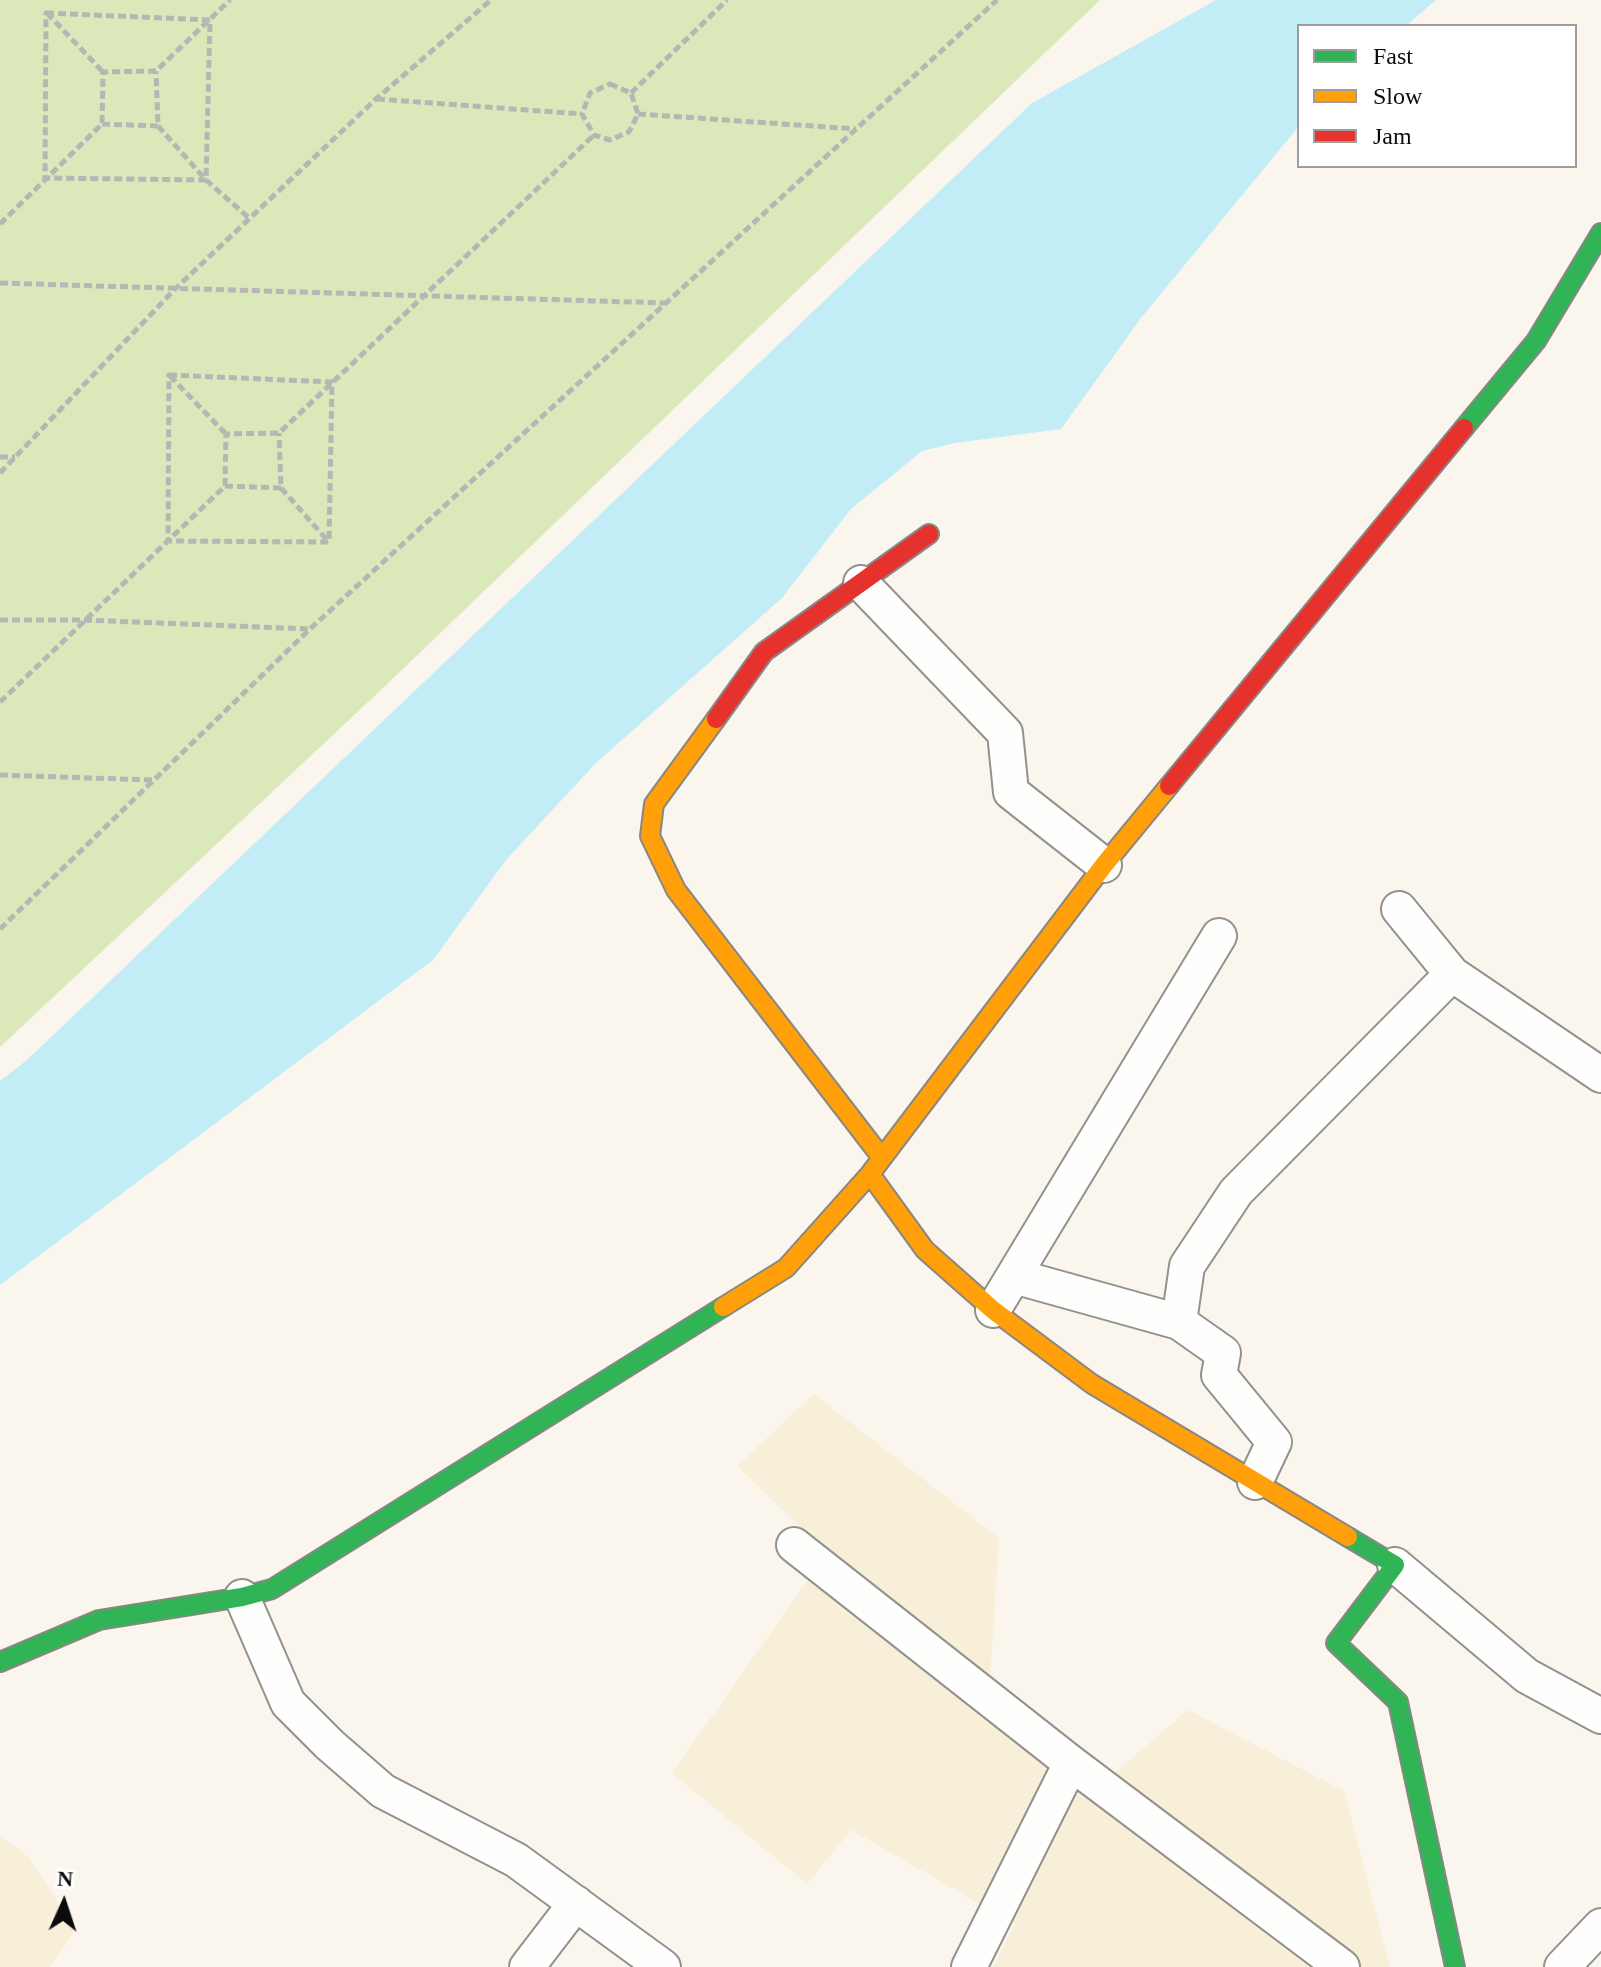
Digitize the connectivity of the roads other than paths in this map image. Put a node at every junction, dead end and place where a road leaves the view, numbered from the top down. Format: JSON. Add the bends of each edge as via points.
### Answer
{"nodes":[{"id":1,"x":1601,"y":233,"type":"edge"},
{"id":2,"x":929,"y":534,"type":"dead end"},
{"id":3,"x":861,"y":583,"type":"junction"},
{"id":4,"x":1104,"y":865,"type":"junction"},
{"id":5,"x":1399,"y":909,"type":"dead end"},
{"id":6,"x":1219,"y":936,"type":"dead end"},
{"id":7,"x":1452,"y":974,"type":"junction"},
{"id":8,"x":1601,"y":1075,"type":"edge"},
{"id":9,"x":882,"y":1158,"type":"junction"},
{"id":10,"x":870,"y":1174,"type":"junction"},
{"id":11,"x":1014,"y":1276,"type":"junction"},
{"id":12,"x":993,"y":1310,"type":"junction"},
{"id":13,"x":1179,"y":1322,"type":"junction"},
{"id":14,"x":1255,"y":1482,"type":"junction"},
{"id":15,"x":794,"y":1545,"type":"dead end"},
{"id":16,"x":1395,"y":1565,"type":"junction"},
{"id":17,"x":242,"y":1597,"type":"junction"},
{"id":18,"x":0,"y":1662,"type":"edge"},
{"id":19,"x":1601,"y":1716,"type":"edge"},
{"id":20,"x":1071,"y":1763,"type":"junction"},
{"id":21,"x":576,"y":1903,"type":"junction"},
{"id":22,"x":1601,"y":1926,"type":"edge"},
{"id":23,"x":527,"y":1967,"type":"edge"},
{"id":24,"x":663,"y":1967,"type":"edge"},
{"id":25,"x":969,"y":1967,"type":"edge"},
{"id":26,"x":1342,"y":1967,"type":"edge"},
{"id":27,"x":1455,"y":1967,"type":"edge"},
{"id":28,"x":1562,"y":1967,"type":"edge"}],
"edges":[{"from":1,"to":4,"type":"street","via":[[1536,341]]},
{"from":2,"to":3,"type":"street"},
{"from":3,"to":4,"type":"street","via":[[1005,733],[1011,792]]},
{"from":3,"to":9,"type":"street","via":[[764,652],[654,804],[650,836],[676,890]]},
{"from":4,"to":9,"type":"street"},
{"from":5,"to":7,"type":"street"},
{"from":6,"to":11,"type":"street"},
{"from":7,"to":8,"type":"street"},
{"from":7,"to":13,"type":"street","via":[[1236,1192],[1187,1266]]},
{"from":9,"to":10,"type":"street"},
{"from":10,"to":12,"type":"street","via":[[925,1250]]},
{"from":10,"to":17,"type":"street","via":[[786,1268],[272,1589]]},
{"from":11,"to":12,"type":"street"},
{"from":11,"to":13,"type":"street"},
{"from":12,"to":14,"type":"street","via":[[1092,1384]]},
{"from":13,"to":14,"type":"street","via":[[1223,1353],[1219,1375],[1274,1442]]},
{"from":14,"to":16,"type":"street"},
{"from":15,"to":20,"type":"street"},
{"from":16,"to":19,"type":"street","via":[[1527,1676]]},
{"from":16,"to":27,"type":"street","via":[[1336,1643],[1398,1702]]},
{"from":17,"to":18,"type":"street","via":[[99,1620]]},
{"from":17,"to":21,"type":"street","via":[[288,1703],[330,1745],[383,1791],[516,1860]]},
{"from":20,"to":25,"type":"street"},
{"from":20,"to":26,"type":"street"},
{"from":21,"to":23,"type":"street"},
{"from":21,"to":24,"type":"street"},
{"from":22,"to":28,"type":"street"}]}
